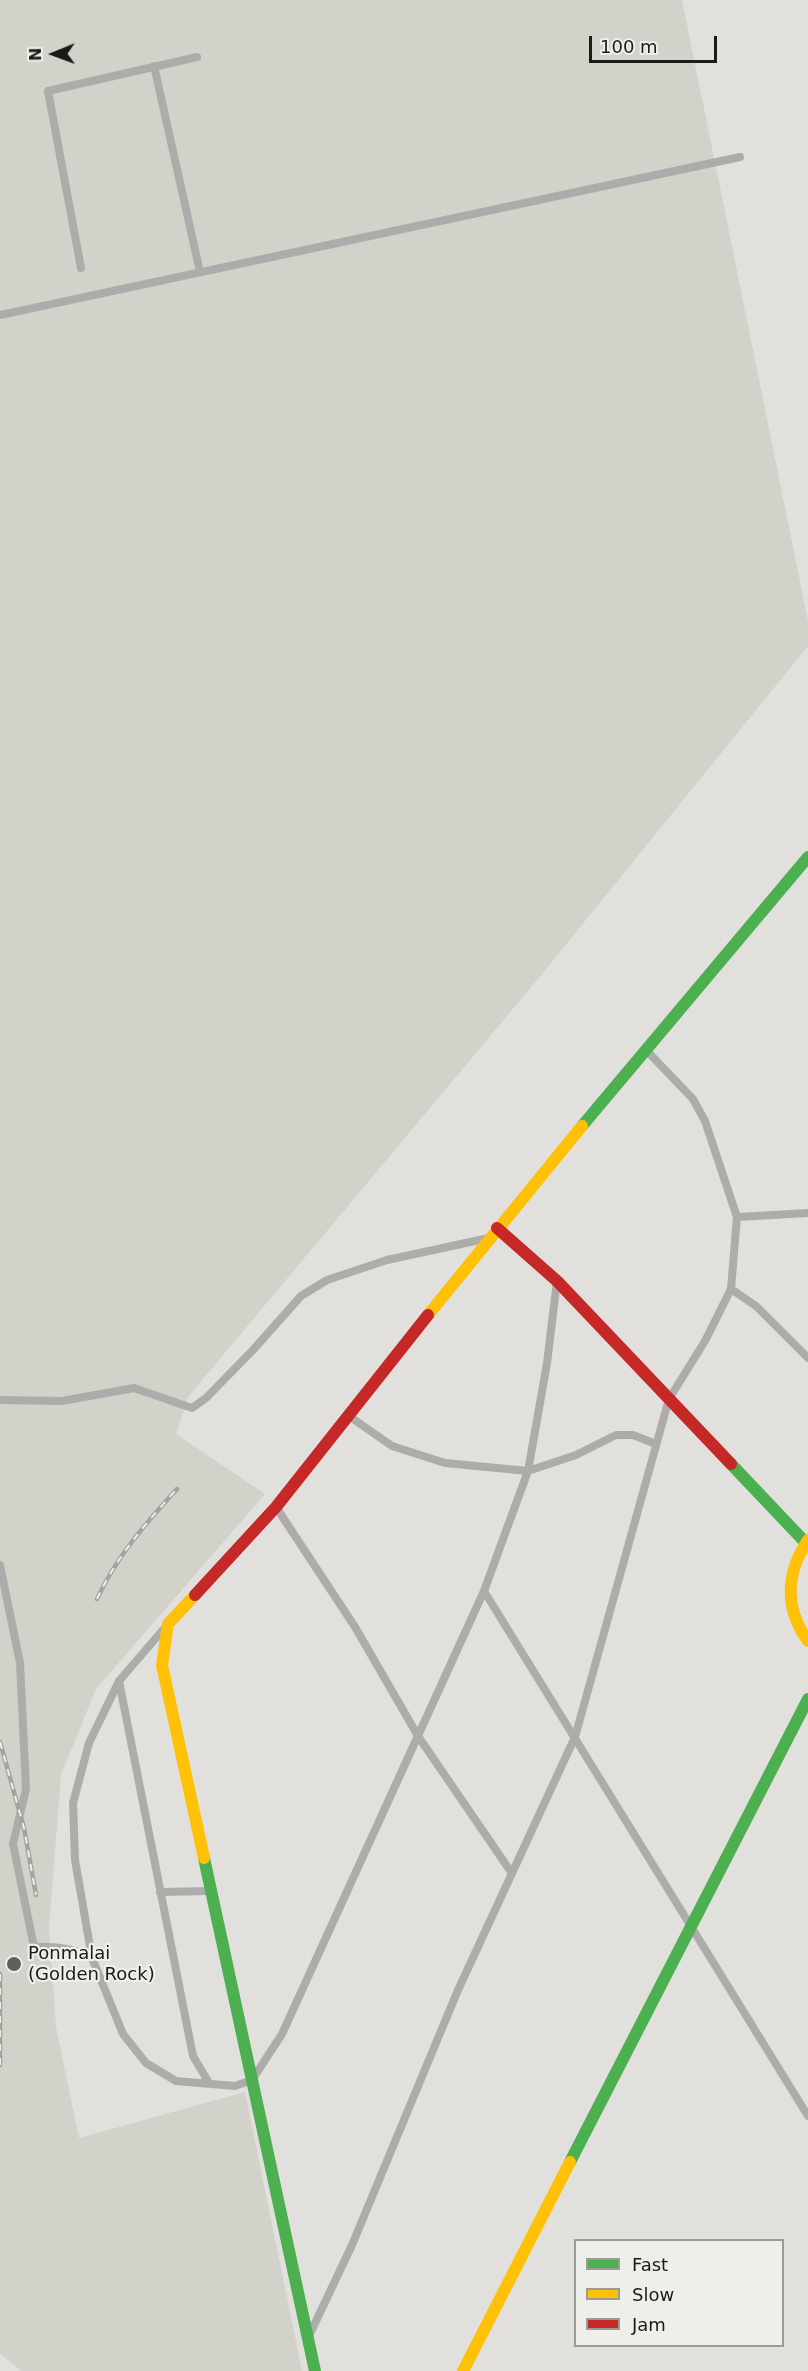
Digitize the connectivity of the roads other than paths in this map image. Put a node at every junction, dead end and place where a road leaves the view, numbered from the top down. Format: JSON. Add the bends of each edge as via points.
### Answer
{"nodes":[{"id":1,"x":197,"y":57,"type":"dead end"},
{"id":2,"x":154,"y":66,"type":"junction"},
{"id":3,"x":740,"y":157,"type":"dead end"},
{"id":4,"x":81,"y":268,"type":"dead end"},
{"id":5,"x":200,"y":272,"type":"junction"},
{"id":6,"x":0,"y":315,"type":"edge"},
{"id":7,"x":808,"y":856,"type":"edge"},
{"id":8,"x":646,"y":1050,"type":"junction"},
{"id":9,"x":808,"y":1213,"type":"edge"},
{"id":10,"x":737,"y":1217,"type":"junction"},
{"id":11,"x":493,"y":1233,"type":"junction"},
{"id":12,"x":557,"y":1281,"type":"junction"},
{"id":13,"x":731,"y":1289,"type":"junction"},
{"id":14,"x":808,"y":1358,"type":"edge"},
{"id":15,"x":0,"y":1400,"type":"edge"},
{"id":16,"x":669,"y":1400,"type":"junction"},
{"id":17,"x":349,"y":1416,"type":"junction"},
{"id":18,"x":656,"y":1444,"type":"junction"},
{"id":19,"x":528,"y":1471,"type":"junction"},
{"id":20,"x":276,"y":1507,"type":"junction"},
{"id":21,"x":807,"y":1541,"type":"edge"},
{"id":22,"x":0,"y":1564,"type":"edge"},
{"id":23,"x":484,"y":1591,"type":"junction"},
{"id":24,"x":168,"y":1623,"type":"junction"},
{"id":25,"x":808,"y":1641,"type":"edge"},
{"id":26,"x":119,"y":1681,"type":"junction"},
{"id":27,"x":807,"y":1704,"type":"edge"},
{"id":28,"x":418,"y":1736,"type":"junction"},
{"id":29,"x":575,"y":1737,"type":"junction"},
{"id":30,"x":511,"y":1872,"type":"junction"},
{"id":31,"x":211,"y":1891,"type":"junction"},
{"id":32,"x":160,"y":1892,"type":"junction"},
{"id":33,"x":692,"y":1924,"type":"junction"},
{"id":34,"x":92,"y":1958,"type":"junction"},
{"id":35,"x":252,"y":2080,"type":"junction"},
{"id":36,"x":209,"y":2083,"type":"junction"},
{"id":37,"x":808,"y":2116,"type":"edge"},
{"id":38,"x":308,"y":2339,"type":"junction"},
{"id":39,"x":315,"y":2371,"type":"edge"},
{"id":40,"x":463,"y":2371,"type":"edge"}],
"edges":[{"from":1,"to":2,"type":"street"},
{"from":2,"to":4,"type":"street","via":[[48,91]]},
{"from":2,"to":5,"type":"street"},
{"from":3,"to":5,"type":"street"},
{"from":5,"to":6,"type":"street"},
{"from":7,"to":8,"type":"street"},
{"from":8,"to":10,"type":"street","via":[[693,1099]]},
{"from":8,"to":11,"type":"street"},
{"from":9,"to":10,"type":"street"},
{"from":10,"to":13,"type":"street"},
{"from":11,"to":12,"type":"street"},
{"from":11,"to":15,"type":"street","via":[[327,1280],[302,1296],[192,1408],[134,1388],[62,1401]]},
{"from":11,"to":17,"type":"street"},
{"from":12,"to":16,"type":"street"},
{"from":12,"to":19,"type":"street"},
{"from":13,"to":14,"type":"street","via":[[756,1306]]},
{"from":13,"to":16,"type":"street"},
{"from":16,"to":18,"type":"street"},
{"from":16,"to":21,"type":"street"},
{"from":17,"to":19,"type":"street","via":[[392,1446],[445,1462]]},
{"from":17,"to":20,"type":"street"},
{"from":18,"to":19,"type":"street","via":[[633,1435],[615,1435],[576,1455]]},
{"from":18,"to":29,"type":"street"},
{"from":19,"to":23,"type":"street"},
{"from":20,"to":24,"type":"street"},
{"from":20,"to":28,"type":"street","via":[[355,1627]]},
{"from":21,"to":25,"type":"street","via":[[792,1570],[789,1590],[795,1620]]},
{"from":22,"to":34,"type":"street","via":[[20,1663],[26,1789],[13,1844],[28,1922],[34,1947],[80,1951]]},
{"from":23,"to":28,"type":"street"},
{"from":23,"to":29,"type":"street"},
{"from":24,"to":26,"type":"street"},
{"from":24,"to":31,"type":"street","via":[[162,1665]]},
{"from":26,"to":32,"type":"street"},
{"from":26,"to":34,"type":"street","via":[[89,1743],[73,1803],[75,1860]]},
{"from":27,"to":33,"type":"street"},
{"from":28,"to":30,"type":"street"},
{"from":28,"to":35,"type":"street","via":[[282,2034]]},
{"from":29,"to":30,"type":"street"},
{"from":29,"to":33,"type":"street"},
{"from":30,"to":38,"type":"street"},
{"from":31,"to":32,"type":"street"},
{"from":31,"to":35,"type":"street"},
{"from":32,"to":36,"type":"street","via":[[193,2056]]},
{"from":33,"to":37,"type":"street"},
{"from":33,"to":40,"type":"street"},
{"from":34,"to":36,"type":"street","via":[[123,2034],[146,2063],[176,2081]]},
{"from":35,"to":36,"type":"street","via":[[235,2086]]},
{"from":35,"to":38,"type":"street"},
{"from":38,"to":39,"type":"street"}]}
